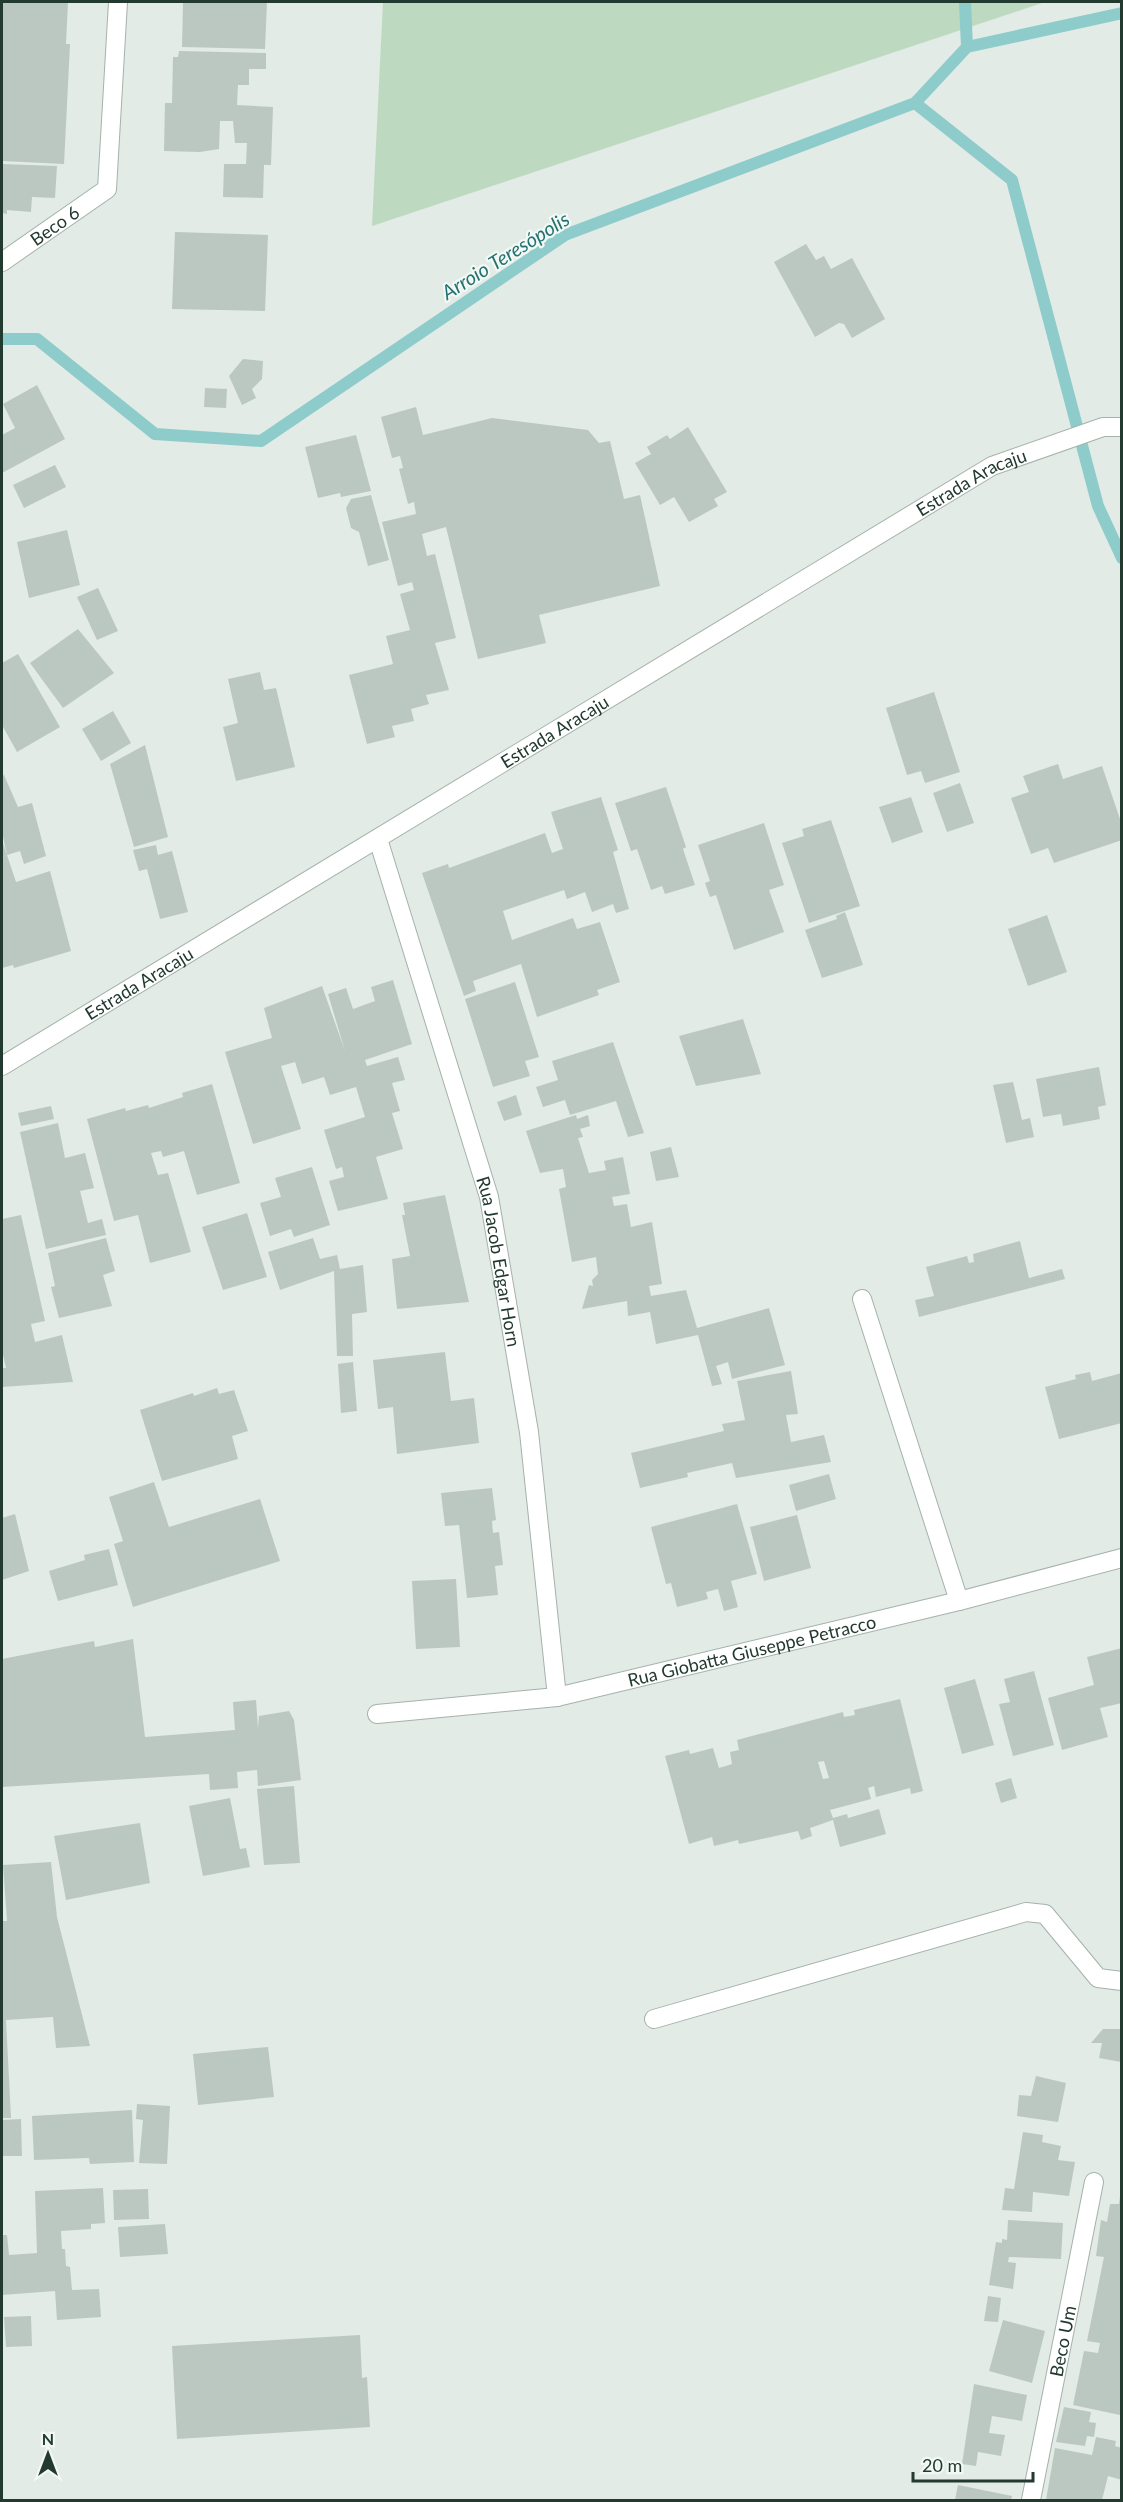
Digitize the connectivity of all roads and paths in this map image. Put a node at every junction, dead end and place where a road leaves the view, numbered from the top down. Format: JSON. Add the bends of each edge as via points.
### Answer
{"nodes":[{"id":1,"x":118,"y":2,"type":"edge"},
{"id":2,"x":2,"y":262,"type":"edge"},
{"id":3,"x":1122,"y":427,"type":"edge"},
{"id":4,"x":378,"y":839,"type":"junction"},
{"id":5,"x":2,"y":1066,"type":"edge"},
{"id":6,"x":862,"y":1299,"type":"dead end"},
{"id":7,"x":1122,"y":1558,"type":"edge"},
{"id":8,"x":959,"y":1601,"type":"junction"},
{"id":9,"x":557,"y":1697,"type":"junction"},
{"id":10,"x":376,"y":1714,"type":"dead end"},
{"id":11,"x":1122,"y":1981,"type":"edge"},
{"id":12,"x":654,"y":2019,"type":"dead end"},
{"id":13,"x":1094,"y":2182,"type":"dead end"},
{"id":14,"x":1032,"y":2500,"type":"edge"}],
"edges":[{"from":1,"to":2,"type":"street","name":"Beco 6","via":[[108,189]]},
{"from":3,"to":4,"type":"street","name":"Estrada Aracaju","via":[[1103,427],[992,466]]},
{"from":4,"to":5,"type":"street","name":"Estrada Aracaju"},
{"from":4,"to":9,"type":"street","name":"Rua Jacob Edgar Horn","via":[[489,1197],[529,1432]]},
{"from":6,"to":8,"type":"street"},
{"from":7,"to":8,"type":"street","name":"Rua Giobatta Giuseppe Petracco"},
{"from":8,"to":9,"type":"street","name":"Rua Giobatta Giuseppe Petracco"},
{"from":9,"to":10,"type":"street","name":"Rua Giobatta Giuseppe Petracco"},
{"from":11,"to":12,"type":"street","via":[[1098,1978],[1045,1914],[1026,1912]]},
{"from":13,"to":14,"type":"street","name":"Beco Um"}]}
